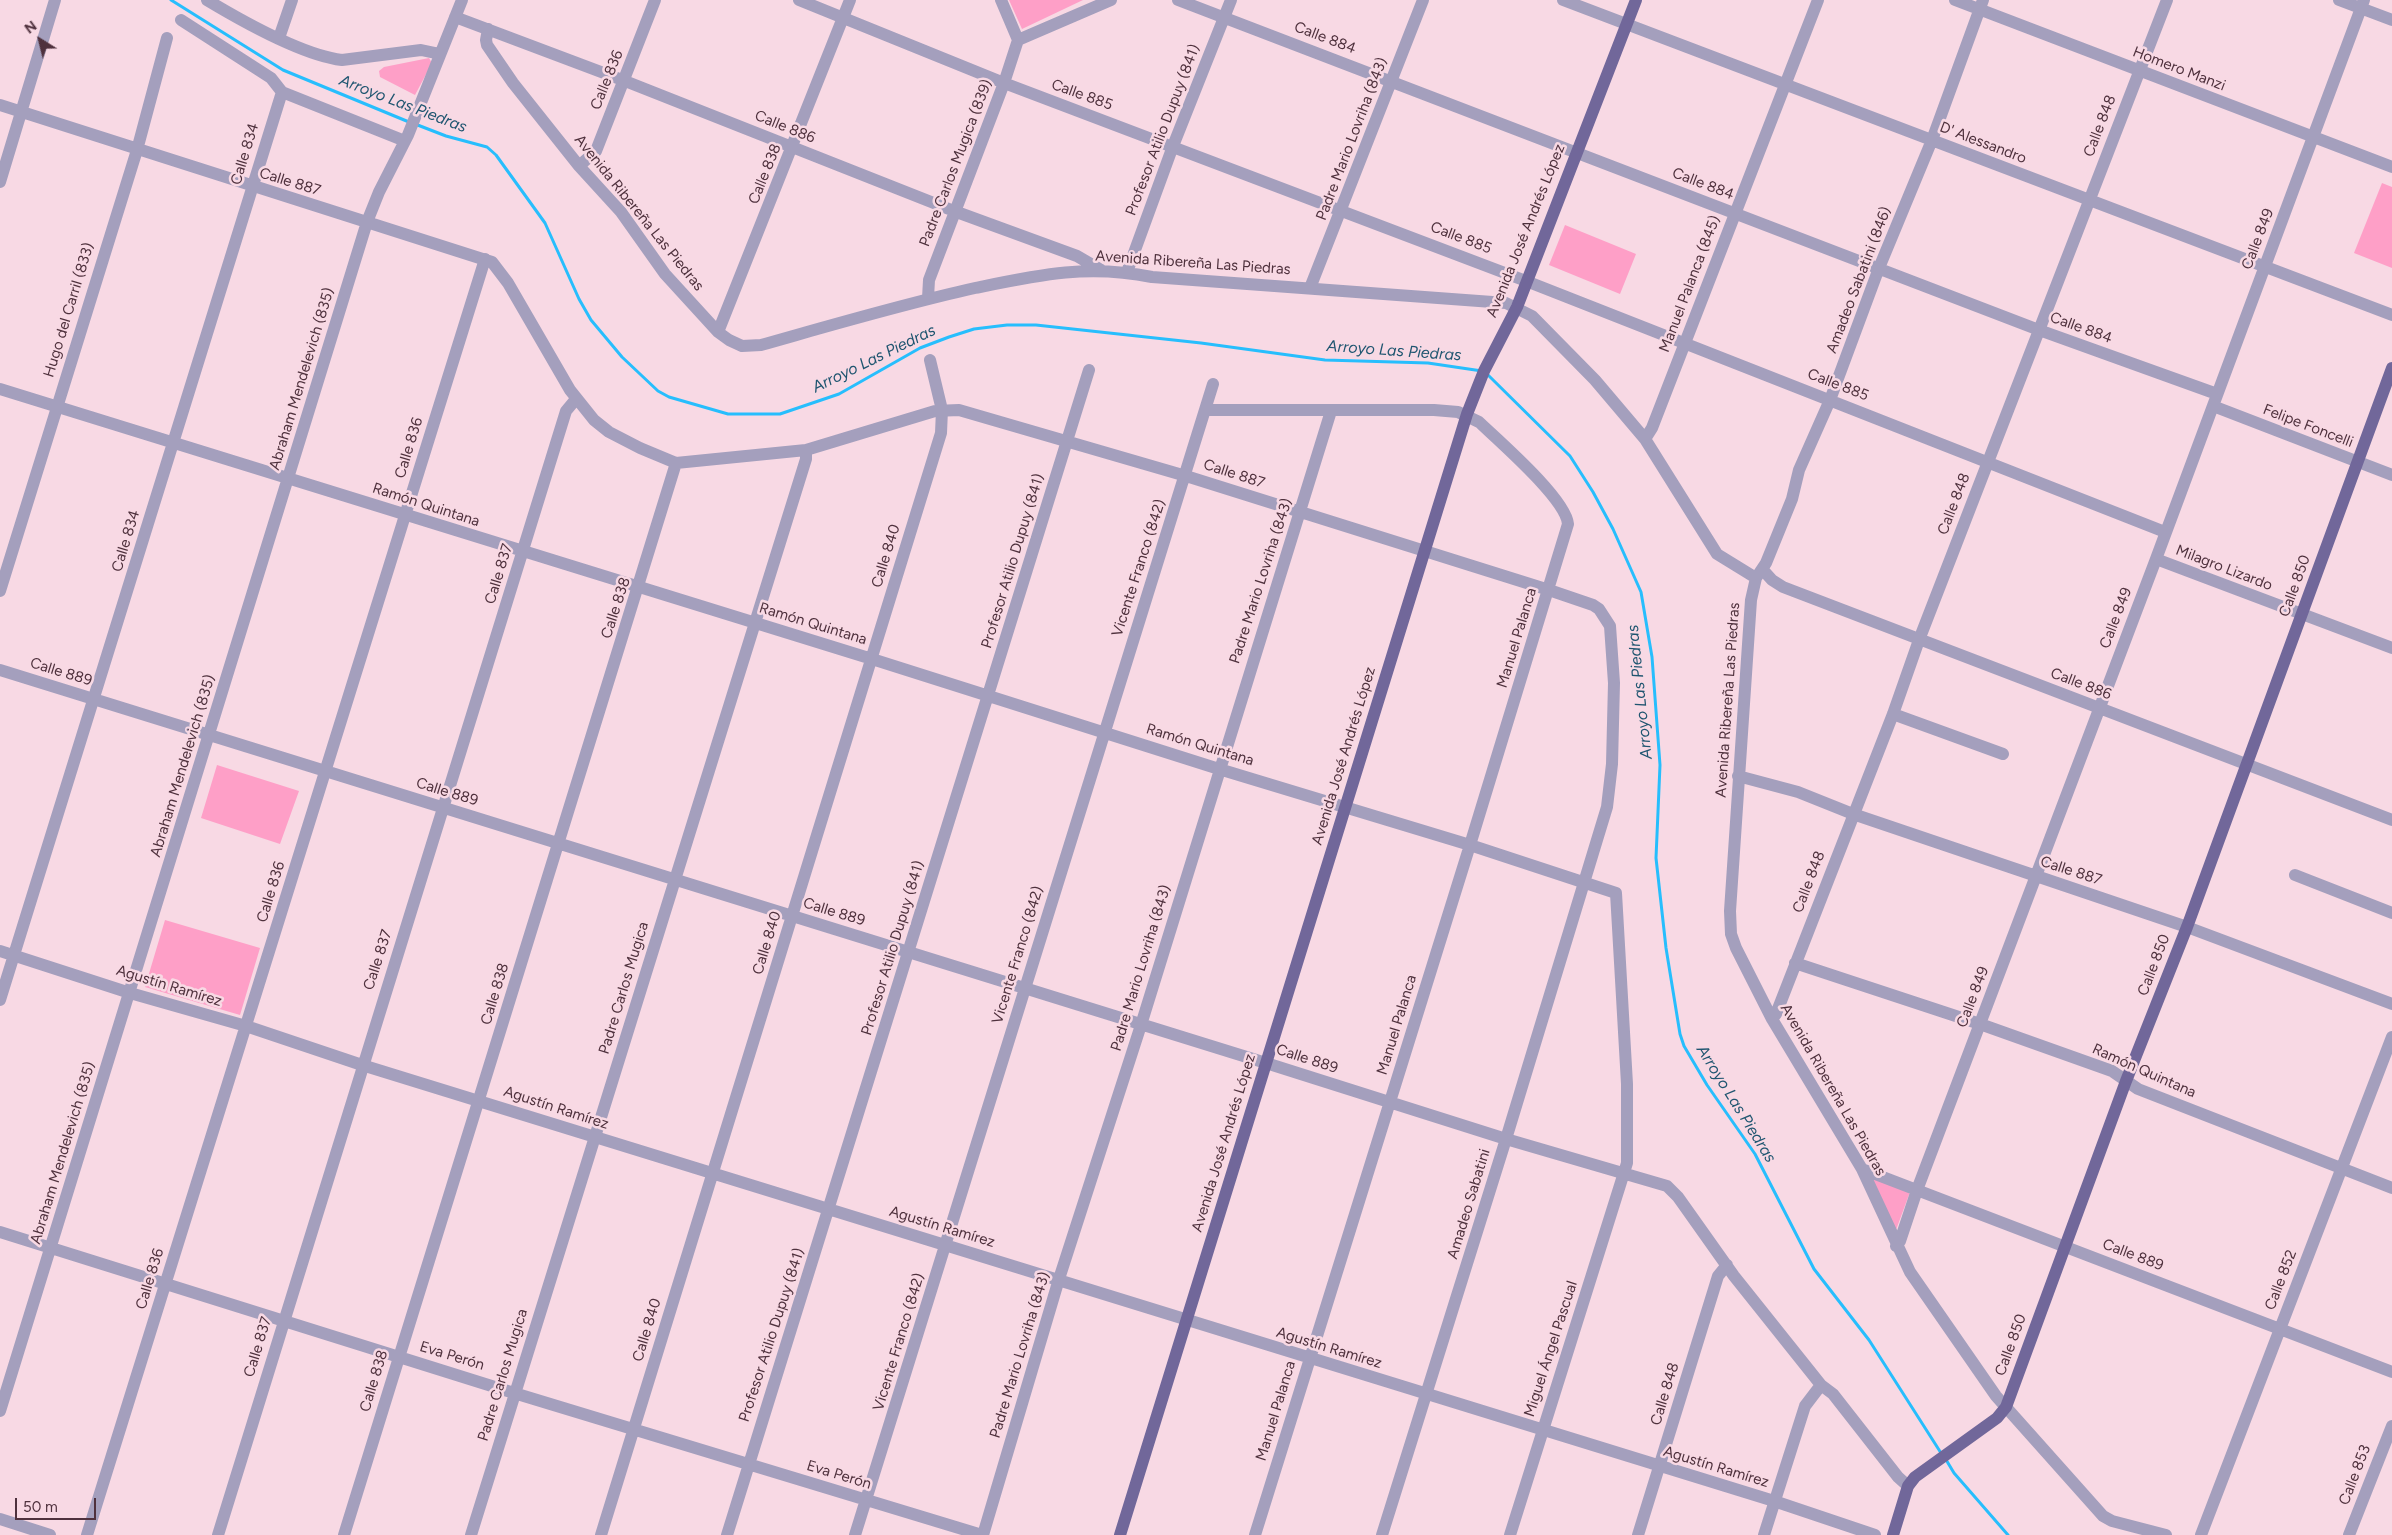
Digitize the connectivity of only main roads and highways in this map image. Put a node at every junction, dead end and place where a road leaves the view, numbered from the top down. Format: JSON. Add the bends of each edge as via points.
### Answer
{"nodes":[{"id":1,"x":1636,"y":0,"type":"edge"},
{"id":2,"x":2392,"y":368,"type":"edge"},
{"id":3,"x":1120,"y":1535,"type":"edge"},
{"id":4,"x":1893,"y":1535,"type":"edge"}],
"edges":[{"from":1,"to":3,"type":"main road","name":"Avenida José Andrés López","via":[[1516,307],[1495,346],[1468,414]]},
{"from":2,"to":4,"type":"main road","name":"Calle 850","via":[[2006,1407],[1997,1418],[1915,1476],[1908,1486]]}]}
